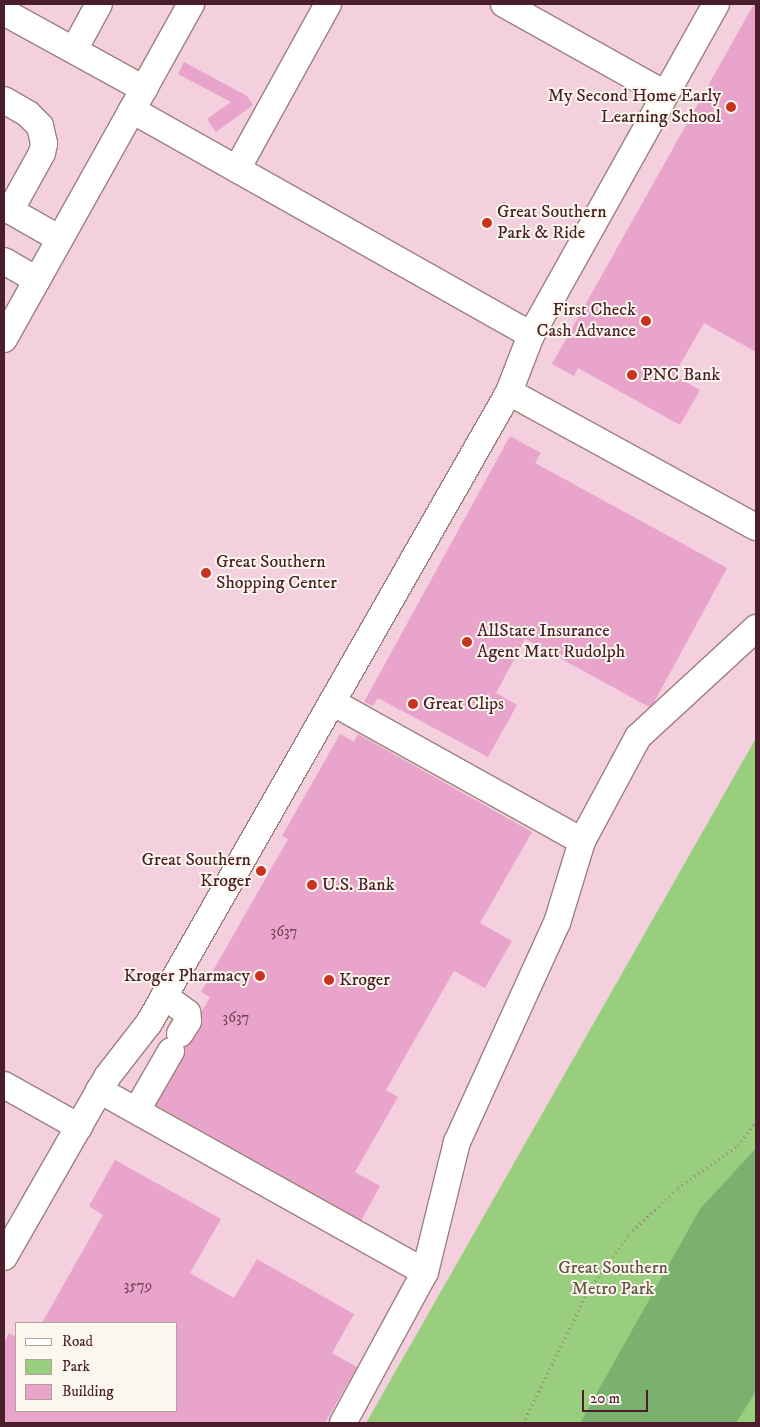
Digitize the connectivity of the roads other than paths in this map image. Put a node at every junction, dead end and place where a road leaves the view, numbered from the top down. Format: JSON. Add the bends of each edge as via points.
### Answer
{"nodes":[{"id":1,"x":99,"y":4,"type":"edge"},
{"id":2,"x":191,"y":4,"type":"edge"},
{"id":3,"x":328,"y":4,"type":"edge"},
{"id":4,"x":504,"y":4,"type":"edge"},
{"id":5,"x":716,"y":4,"type":"edge"},
{"id":6,"x":4,"y":12,"type":"edge"},
{"id":7,"x":74,"y":50,"type":"junction"},
{"id":8,"x":664,"y":94,"type":"junction"},
{"id":9,"x":4,"y":100,"type":"edge"},
{"id":10,"x":138,"y":100,"type":"junction"},
{"id":11,"x":237,"y":169,"type":"junction"},
{"id":12,"x":7,"y":209,"type":"edge"},
{"id":13,"x":60,"y":239,"type":"junction"},
{"id":14,"x":4,"y":261,"type":"edge"},
{"id":15,"x":37,"y":280,"type":"junction"},
{"id":16,"x":6,"y":329,"type":"edge"},
{"id":17,"x":531,"y":335,"type":"junction"},
{"id":18,"x":509,"y":392,"type":"junction"},
{"id":19,"x":756,"y":527,"type":"edge"},
{"id":20,"x":756,"y":628,"type":"edge"},
{"id":21,"x":332,"y":702,"type":"junction"},
{"id":22,"x":582,"y":841,"type":"junction"},
{"id":23,"x":164,"y":996,"type":"junction"},
{"id":24,"x":4,"y":1085,"type":"edge"},
{"id":25,"x":99,"y":1090,"type":"junction"},
{"id":26,"x":137,"y":1110,"type":"junction"},
{"id":27,"x":79,"y":1127,"type":"junction"},
{"id":28,"x":4,"y":1257,"type":"edge"},
{"id":29,"x":425,"y":1272,"type":"junction"},
{"id":30,"x":342,"y":1423,"type":"edge"}],
"edges":[{"from":1,"to":7,"type":"lane"},
{"from":2,"to":10,"type":"lane"},
{"from":3,"to":11,"type":"lane"},
{"from":4,"to":8,"type":"lane"},
{"from":5,"to":8,"type":"lane"},
{"from":6,"to":7,"type":"lane"},
{"from":7,"to":10,"type":"lane"},
{"from":8,"to":17,"type":"lane"},
{"from":9,"to":12,"type":"lane","via":[[28,114],[40,126],[44,144],[42,153]]},
{"from":10,"to":11,"type":"lane"},
{"from":10,"to":13,"type":"lane"},
{"from":11,"to":17,"type":"lane"},
{"from":12,"to":13,"type":"lane"},
{"from":13,"to":15,"type":"lane"},
{"from":14,"to":15,"type":"lane"},
{"from":15,"to":16,"type":"lane"},
{"from":17,"to":18,"type":"lane"},
{"from":18,"to":19,"type":"lane"},
{"from":18,"to":21,"type":"lane"},
{"from":20,"to":22,"type":"lane","via":[[638,737]]},
{"from":21,"to":22,"type":"lane"},
{"from":21,"to":23,"type":"lane"},
{"from":22,"to":29,"type":"lane","via":[[557,923],[457,1142]]},
{"from":23,"to":25,"type":"lane"},
{"from":23,"to":26,"type":"lane","via":[[187,1013],[188,1021]]},
{"from":24,"to":27,"type":"lane"},
{"from":25,"to":26,"type":"lane"},
{"from":25,"to":27,"type":"lane"},
{"from":26,"to":29,"type":"lane"},
{"from":27,"to":28,"type":"lane"},
{"from":29,"to":30,"type":"lane"}]}
